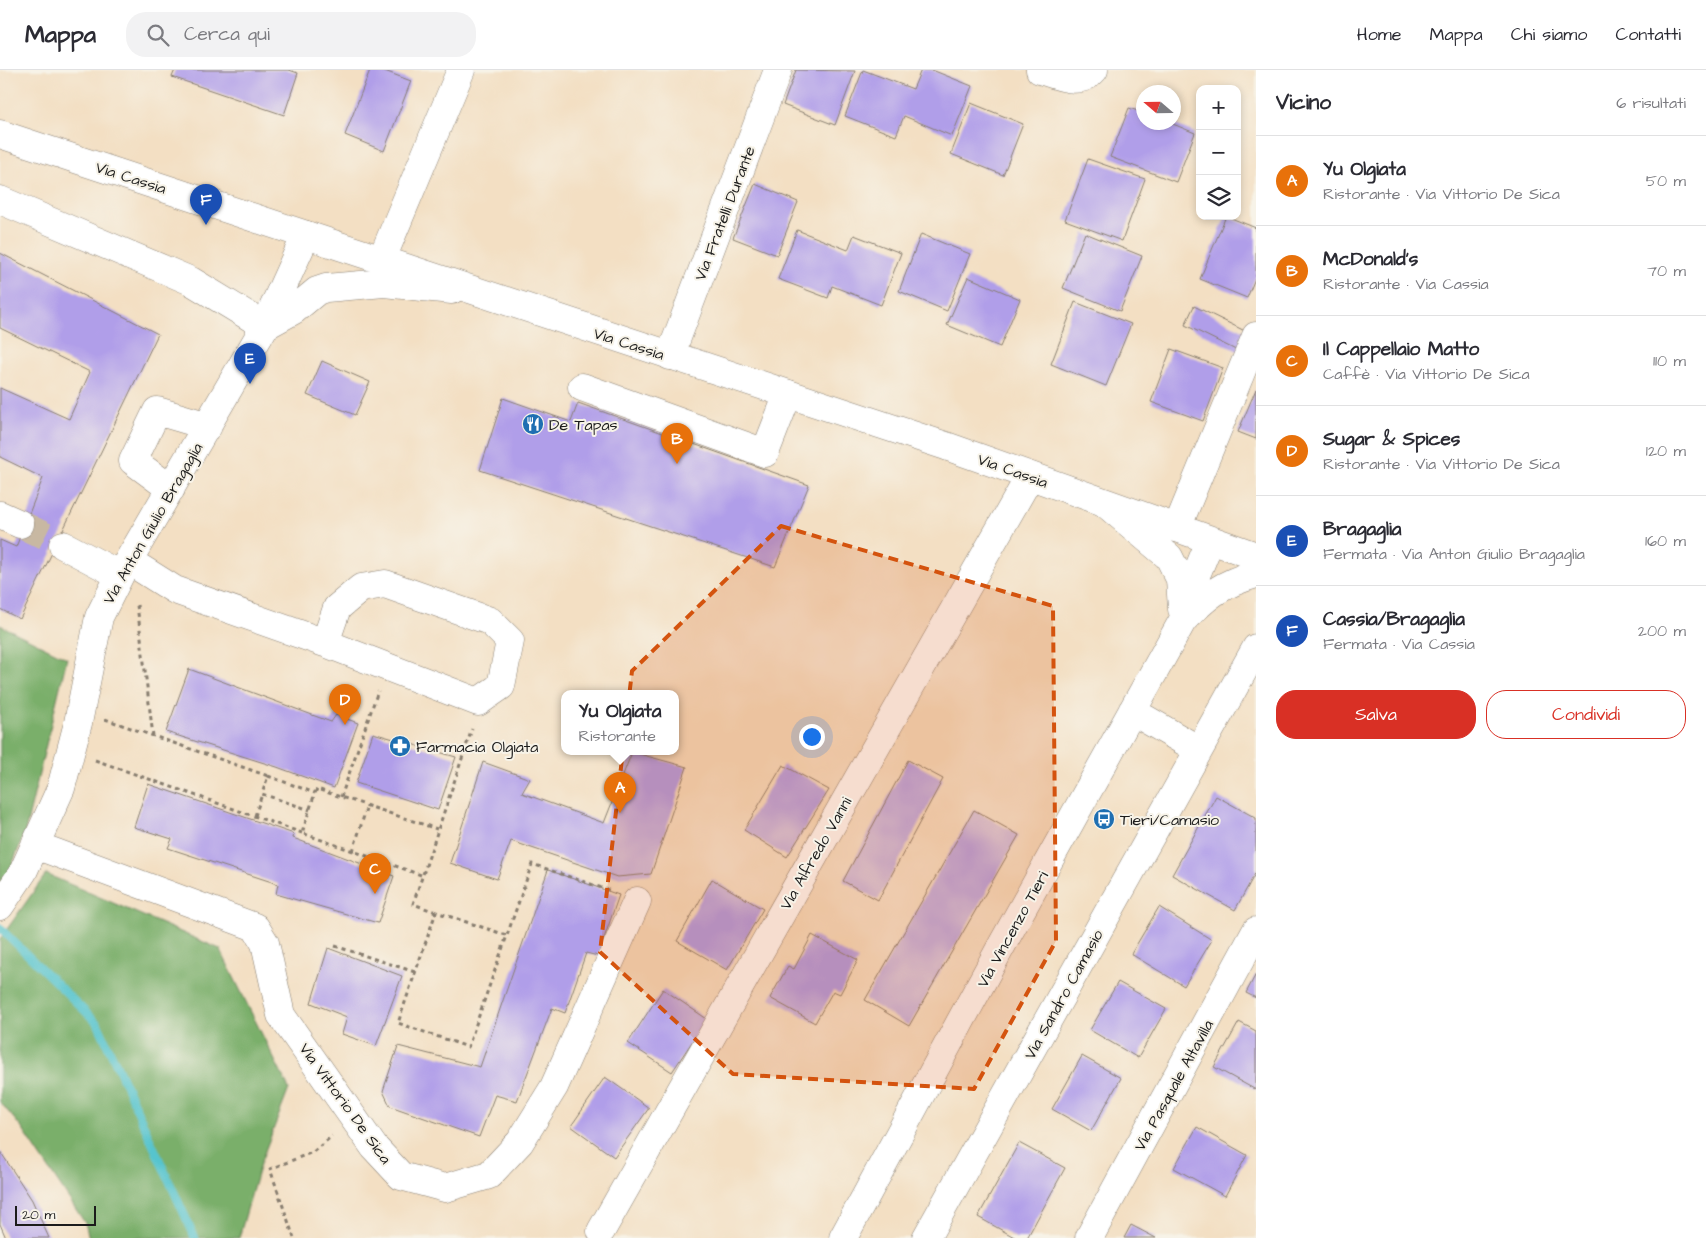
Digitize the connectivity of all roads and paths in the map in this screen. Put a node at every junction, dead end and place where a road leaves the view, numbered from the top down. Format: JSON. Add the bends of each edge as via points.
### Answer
{"nodes":[{"id":1,"x":461,"y":70,"type":"edge"},
{"id":2,"x":778,"y":70,"type":"edge"},
{"id":3,"x":1040,"y":70,"type":"edge"},
{"id":4,"x":1094,"y":70,"type":"edge"},
{"id":5,"x":0,"y":134,"type":"edge"},
{"id":6,"x":0,"y":200,"type":"edge"},
{"id":7,"x":306,"y":235,"type":"junction"},
{"id":8,"x":380,"y":261,"type":"junction"},
{"id":9,"x":480,"y":294,"type":"junction"},
{"id":10,"x":266,"y":326,"type":"junction"},
{"id":11,"x":1256,"y":336,"type":"edge"},
{"id":12,"x":670,"y":356,"type":"junction"},
{"id":13,"x":582,"y":387,"type":"dead end"},
{"id":14,"x":788,"y":394,"type":"junction"},
{"id":15,"x":208,"y":426,"type":"junction"},
{"id":16,"x":1030,"y":476,"type":"junction"},
{"id":17,"x":171,"y":489,"type":"junction"},
{"id":18,"x":1103,"y":502,"type":"junction"},
{"id":19,"x":1177,"y":528,"type":"junction"},
{"id":20,"x":1217,"y":543,"type":"junction"},
{"id":21,"x":62,"y":545,"type":"tunnel mouth"},
{"id":22,"x":1256,"y":556,"type":"edge"},
{"id":23,"x":133,"y":570,"type":"junction"},
{"id":24,"x":1256,"y":574,"type":"edge"},
{"id":25,"x":1202,"y":600,"type":"junction"},
{"id":26,"x":1182,"y":620,"type":"junction"},
{"id":27,"x":325,"y":643,"type":"junction"},
{"id":28,"x":1256,"y":648,"type":"edge"},
{"id":29,"x":386,"y":666,"type":"junction"},
{"id":30,"x":478,"y":702,"type":"junction"},
{"id":31,"x":80,"y":710,"type":"junction"},
{"id":32,"x":1132,"y":711,"type":"junction"},
{"id":33,"x":154,"y":736,"type":"junction"},
{"id":34,"x":1199,"y":750,"type":"junction"},
{"id":35,"x":71,"y":752,"type":"junction"},
{"id":36,"x":268,"y":776,"type":"junction"},
{"id":37,"x":315,"y":793,"type":"junction"},
{"id":38,"x":262,"y":794,"type":"junction"},
{"id":39,"x":341,"y":797,"type":"junction"},
{"id":40,"x":367,"y":806,"type":"junction"},
{"id":41,"x":310,"y":810,"type":"junction"},
{"id":42,"x":255,"y":816,"type":"junction"},
{"id":43,"x":438,"y":829,"type":"junction"},
{"id":44,"x":302,"y":833,"type":"junction"},
{"id":45,"x":35,"y":845,"type":"junction"},
{"id":46,"x":352,"y":851,"type":"junction"},
{"id":47,"x":421,"y":875,"type":"junction"},
{"id":48,"x":637,"y":901,"type":"joint"},
{"id":49,"x":0,"y":906,"type":"edge"},
{"id":50,"x":436,"y":912,"type":"junction"},
{"id":51,"x":1256,"y":931,"type":"edge"},
{"id":52,"x":506,"y":935,"type":"junction"},
{"id":53,"x":335,"y":946,"type":"dead end"},
{"id":54,"x":415,"y":972,"type":"junction"},
{"id":55,"x":354,"y":1118,"type":"junction"},
{"id":56,"x":601,"y":1231,"type":"dead end"},
{"id":57,"x":294,"y":1238,"type":"edge"},
{"id":58,"x":844,"y":1238,"type":"edge"},
{"id":59,"x":926,"y":1238,"type":"edge"},
{"id":60,"x":1089,"y":1238,"type":"edge"}],
"edges":[{"from":1,"to":8,"type":"street"},
{"from":2,"to":12,"type":"street","name":"Via Fratelli Durante"},
{"from":3,"to":4,"type":"street","via":[[1076,80]]},
{"from":5,"to":7,"type":"street","name":"Via Cassia"},
{"from":6,"to":10,"type":"street","via":[[191,281]]},
{"from":7,"to":8,"type":"street","name":"Via Cassia"},
{"from":7,"to":10,"type":"street","name":"Via Anton Giulio Bragaglia"},
{"from":8,"to":9,"type":"street","name":"Via Cassia"},
{"from":9,"to":10,"type":"street","via":[[384,283],[343,285],[317,291],[294,310]]},
{"from":9,"to":12,"type":"street","name":"Via Cassia"},
{"from":10,"to":15,"type":"street","name":"Via Anton Giulio Bragaglia"},
{"from":11,"to":19,"type":"street"},
{"from":12,"to":14,"type":"street","name":"Via Cassia"},
{"from":13,"to":14,"type":"street","via":[[765,453]]},
{"from":14,"to":16,"type":"street","name":"Via Cassia"},
{"from":15,"to":17,"type":"street","name":"Via Anton Giulio Bragaglia"},
{"from":15,"to":17,"type":"street","via":[[157,411],[133,461]]},
{"from":16,"to":18,"type":"street","name":"Via Cassia"},
{"from":16,"to":56,"type":"street","name":"Via Alfredo Vanni"},
{"from":17,"to":23,"type":"street","name":"Via Anton Giulio Bragaglia"},
{"from":18,"to":19,"type":"street","name":"Via Cassia"},
{"from":18,"to":26,"type":"street","via":[[1169,557],[1180,579]]},
{"from":19,"to":20,"type":"street","name":"Via Cassia"},
{"from":20,"to":22,"type":"street","name":"Via Cassia"},
{"from":20,"to":25,"type":"street","name":"Via Vincenzo Tieri","via":[[1215,572]]},
{"from":20,"to":26,"type":"street","name":"Via Vincenzo Tieri","via":[[1192,585]]},
{"from":21,"to":23,"type":"street"},
{"from":23,"to":27,"type":"street","via":[[175,590]]},
{"from":23,"to":31,"type":"street","name":"Via Anton Giulio Bragaglia","via":[[100,617]]},
{"from":23,"to":33,"type":"path"},
{"from":24,"to":25,"type":"street","name":"Via Vincenzo Tieri","via":[[1230,581]]},
{"from":25,"to":26,"type":"street","name":"Via Vincenzo Tieri"},
{"from":26,"to":32,"type":"street","name":"Via Vincenzo Tieri"},
{"from":27,"to":29,"type":"street"},
{"from":27,"to":30,"type":"street","via":[[337,608],[361,588],[385,584],[490,621],[510,641],[501,686]]},
{"from":28,"to":34,"type":"street","name":"Via Sandro Camasio"},
{"from":29,"to":30,"type":"street"},
{"from":29,"to":39,"type":"path"},
{"from":30,"to":43,"type":"path"},
{"from":31,"to":33,"type":"path"},
{"from":31,"to":35,"type":"street","name":"Via Anton Giulio Bragaglia"},
{"from":32,"to":34,"type":"street"},
{"from":32,"to":58,"type":"street","name":"Via Vincenzo Tieri"},
{"from":33,"to":36,"type":"path"},
{"from":34,"to":59,"type":"street","name":"Via Sandro Camasio"},
{"from":35,"to":42,"type":"path"},
{"from":35,"to":45,"type":"street","name":"Via Anton Giulio Bragaglia","via":[[61,788]]},
{"from":36,"to":37,"type":"path"},
{"from":36,"to":38,"type":"path"},
{"from":37,"to":39,"type":"path","via":[[317,789]]},
{"from":37,"to":41,"type":"path"},
{"from":38,"to":41,"type":"path"},
{"from":38,"to":42,"type":"path"},
{"from":39,"to":40,"type":"path"},
{"from":40,"to":43,"type":"path"},
{"from":40,"to":46,"type":"path"},
{"from":41,"to":44,"type":"path"},
{"from":42,"to":44,"type":"path"},
{"from":43,"to":47,"type":"path"},
{"from":44,"to":46,"type":"path"},
{"from":45,"to":49,"type":"street","name":"Via Anton Giulio Bragaglia"},
{"from":45,"to":55,"type":"street","name":"Via Vittorio De Sica","via":[[255,926],[265,943],[281,1015]]},
{"from":46,"to":47,"type":"path"},
{"from":47,"to":50,"type":"path","via":[[413,904]]},
{"from":48,"to":52,"type":"path","via":[[532,864]]},
{"from":48,"to":55,"type":"street","name":"Via Vittorio De Sica","via":[[554,1087],[520,1142],[490,1175],[445,1188],[401,1176],[374,1147]]},
{"from":50,"to":52,"type":"path"},
{"from":50,"to":54,"type":"path"},
{"from":51,"to":60,"type":"street","name":"Via Pasquale Altavilla"},
{"from":52,"to":54,"type":"path","via":[[468,1047],[398,1023]]},
{"from":53,"to":54,"type":"path"},
{"from":55,"to":57,"type":"path","via":[[313,1152],[270,1169]]}]}
